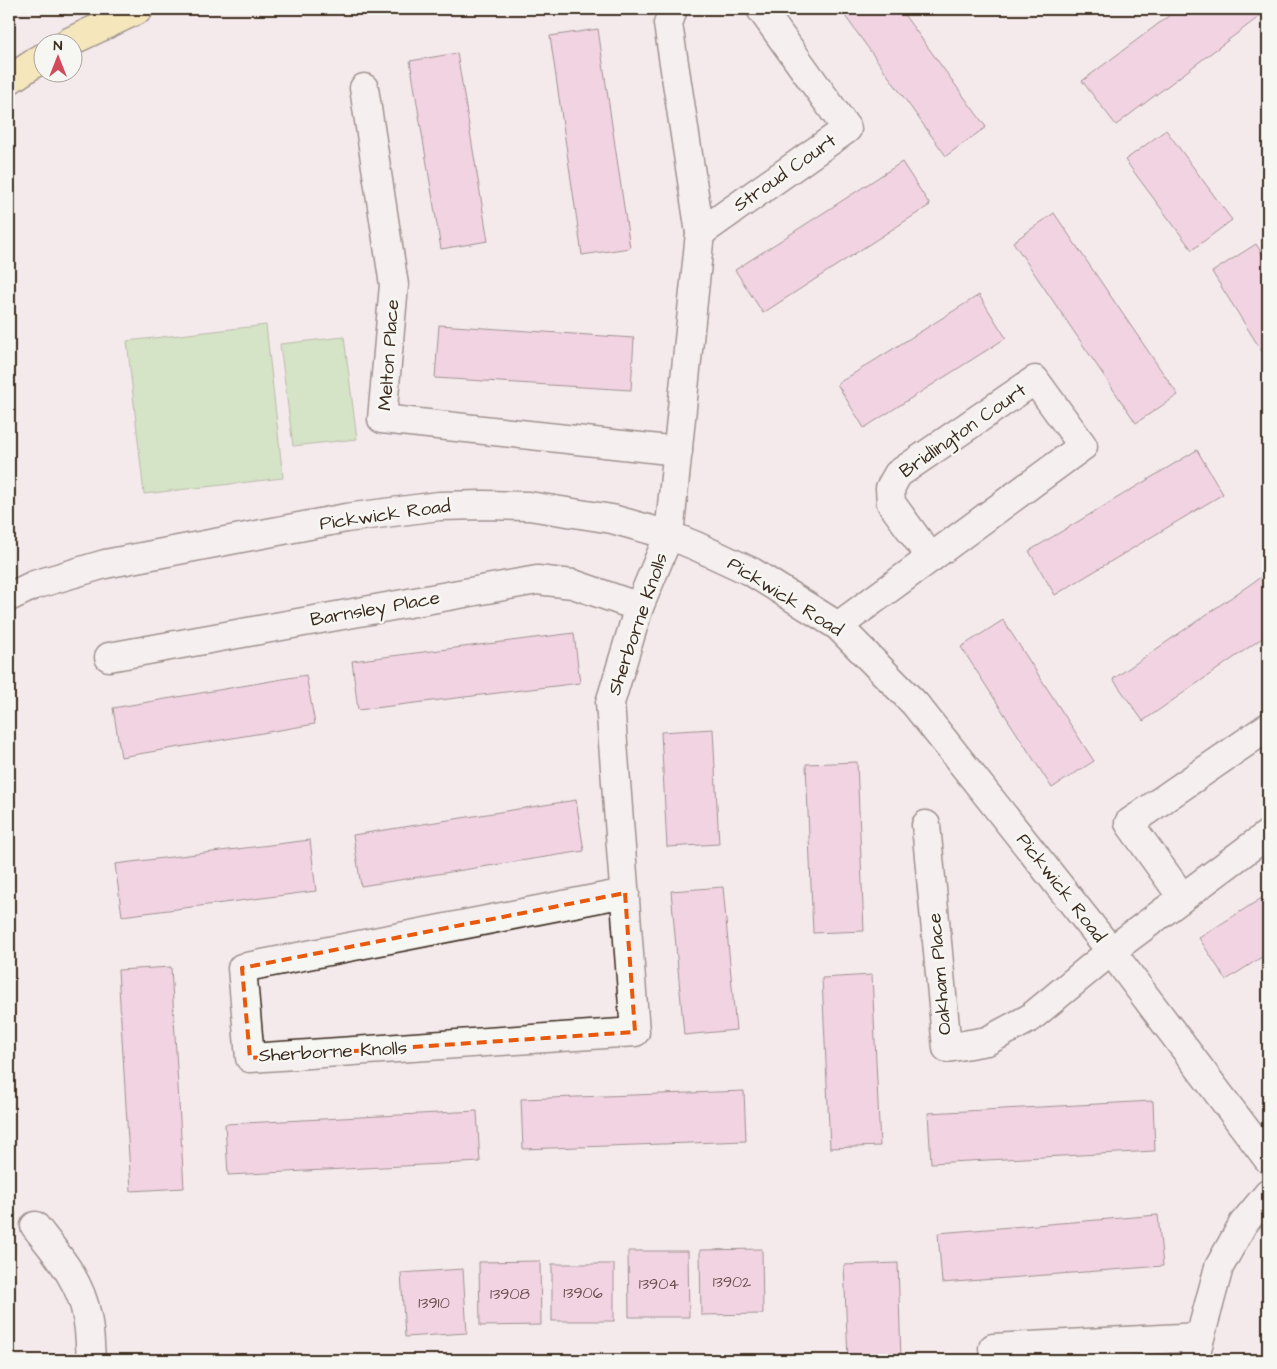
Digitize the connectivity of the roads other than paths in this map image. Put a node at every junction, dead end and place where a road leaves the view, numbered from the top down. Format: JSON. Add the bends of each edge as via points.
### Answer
{"nodes":[{"id":1,"x":140,"y":9,"type":"edge"},
{"id":2,"x":673,"y":9,"type":"edge"},
{"id":3,"x":761,"y":9,"type":"edge"},
{"id":4,"x":82,"y":36,"type":"edge"},
{"id":5,"x":32,"y":65,"type":"edge"},
{"id":6,"x":9,"y":80,"type":"edge"},
{"id":7,"x":364,"y":88,"type":"dead end"},
{"id":8,"x":700,"y":233,"type":"junction"},
{"id":9,"x":678,"y":451,"type":"junction"},
{"id":10,"x":669,"y":535,"type":"junction"},
{"id":11,"x":932,"y":558,"type":"junction"},
{"id":12,"x":9,"y":597,"type":"edge"},
{"id":13,"x":639,"y":607,"type":"junction"},
{"id":14,"x":838,"y":626,"type":"junction"},
{"id":15,"x":109,"y":657,"type":"dead end"},
{"id":16,"x":1268,"y":727,"type":"edge"},
{"id":17,"x":926,"y":825,"type":"dead end"},
{"id":18,"x":1268,"y":834,"type":"edge"},
{"id":19,"x":625,"y":893,"type":"junction"},
{"id":20,"x":1182,"y":898,"type":"junction"},
{"id":21,"x":1111,"y":951,"type":"junction"},
{"id":22,"x":1268,"y":1158,"type":"edge"},
{"id":23,"x":1268,"y":1194,"type":"edge"},
{"id":24,"x":35,"y":1226,"type":"dead end"},
{"id":25,"x":1197,"y":1349,"type":"edge"},
{"id":26,"x":91,"y":1360,"type":"edge"},
{"id":27,"x":995,"y":1360,"type":"edge"}],
"edges":[{"from":1,"to":4,"type":"highway"},
{"from":2,"to":8,"type":"street","via":[[668,24]]},
{"from":3,"to":8,"type":"street","name":"Stroud Court","via":[[847,129]]},
{"from":5,"to":6,"type":"highway"},
{"from":7,"to":9,"type":"street","name":"Melton Place","via":[[394,285],[382,419]]},
{"from":8,"to":9,"type":"street"},
{"from":9,"to":10,"type":"street"},
{"from":10,"to":12,"type":"street","name":"Pickwick Road","via":[[612,519],[529,506],[439,506],[346,518],[105,564],[34,585]]},
{"from":10,"to":13,"type":"street","name":"Sherborne Knolls"},
{"from":10,"to":14,"type":"street","name":"Pickwick Road","via":[[752,572]]},
{"from":11,"to":11,"type":"street","name":"Bridlington Court","via":[[1083,446],[1035,380],[898,474],[890,488],[891,503]]},
{"from":11,"to":14,"type":"street","name":"Bridlington Court"},
{"from":13,"to":15,"type":"street","name":"Barnsley Place","via":[[574,584],[537,580]]},
{"from":13,"to":19,"type":"street","name":"Sherborne Knolls","via":[[610,703]]},
{"from":14,"to":21,"type":"street","name":"Pickwick Road","via":[[915,704]]},
{"from":16,"to":20,"type":"street","via":[[1129,824]]},
{"from":17,"to":21,"type":"street","name":"Oakham Place","via":[[947,1048],[987,1041],[1030,1018]]},
{"from":18,"to":20,"type":"street"},
{"from":19,"to":19,"type":"street","name":"Sherborne Knolls","via":[[635,1032],[250,1058],[242,968]]},
{"from":20,"to":21,"type":"street"},
{"from":21,"to":22,"type":"street","name":"Pickwick Road"},
{"from":23,"to":25,"type":"street","via":[[1243,1224],[1219,1268]]},
{"from":24,"to":26,"type":"street","via":[[66,1266],[83,1300],[88,1318]]},
{"from":25,"to":27,"type":"street","via":[[994,1348]]}]}
